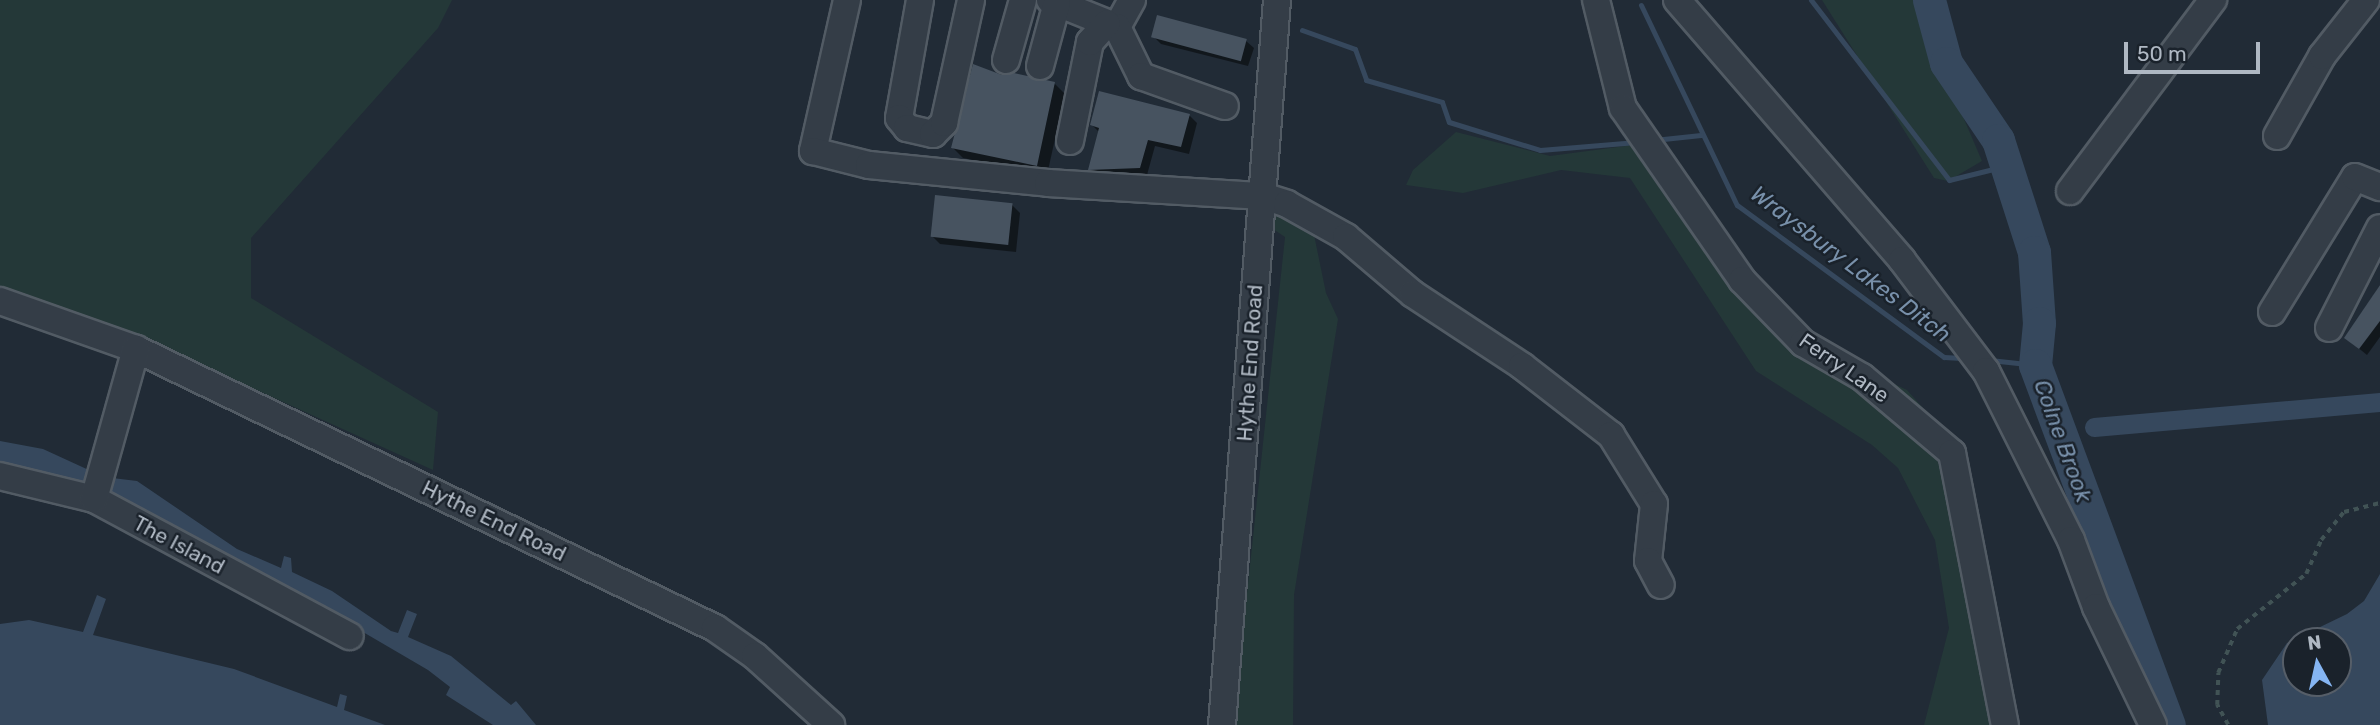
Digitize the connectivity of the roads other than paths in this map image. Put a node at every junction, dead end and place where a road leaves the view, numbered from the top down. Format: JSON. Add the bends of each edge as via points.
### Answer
{"nodes":[{"id":1,"x":846,"y":0,"type":"edge"},
{"id":2,"x":920,"y":0,"type":"edge"},
{"id":3,"x":971,"y":0,"type":"edge"},
{"id":4,"x":1023,"y":0,"type":"edge"},
{"id":5,"x":1132,"y":0,"type":"edge"},
{"id":6,"x":1277,"y":0,"type":"edge"},
{"id":7,"x":1596,"y":0,"type":"edge"},
{"id":8,"x":1677,"y":0,"type":"edge"},
{"id":9,"x":2213,"y":0,"type":"edge"},
{"id":10,"x":2366,"y":0,"type":"edge"},
{"id":11,"x":1054,"y":1,"type":"edge"},
{"id":12,"x":1112,"y":25,"type":"junction"},
{"id":13,"x":1006,"y":60,"type":"dead end"},
{"id":14,"x":1040,"y":66,"type":"dead end"},
{"id":15,"x":1224,"y":106,"type":"dead end"},
{"id":16,"x":2277,"y":136,"type":"dead end"},
{"id":17,"x":1070,"y":141,"type":"dead end"},
{"id":18,"x":2380,"y":187,"type":"edge"},
{"id":19,"x":2070,"y":191,"type":"dead end"},
{"id":20,"x":1263,"y":196,"type":"junction"},
{"id":21,"x":2380,"y":228,"type":"edge"},
{"id":22,"x":0,"y":301,"type":"edge"},
{"id":23,"x":2272,"y":312,"type":"dead end"},
{"id":24,"x":2329,"y":328,"type":"dead end"},
{"id":25,"x":136,"y":349,"type":"junction"},
{"id":26,"x":0,"y":476,"type":"edge"},
{"id":27,"x":94,"y":499,"type":"junction"},
{"id":28,"x":1661,"y":585,"type":"dead end"},
{"id":29,"x":350,"y":636,"type":"dead end"},
{"id":30,"x":831,"y":725,"type":"edge"},
{"id":31,"x":1222,"y":725,"type":"edge"},
{"id":32,"x":2005,"y":725,"type":"edge"},
{"id":33,"x":2153,"y":725,"type":"edge"}],
"edges":[{"from":1,"to":20,"type":"street","via":[[813,152],[869,165],[1048,183]]},
{"from":2,"to":3,"type":"street","via":[[899,118],[906,128],[933,134],[944,122]]},
{"from":4,"to":13,"type":"street"},
{"from":5,"to":12,"type":"street"},
{"from":6,"to":20,"type":"street","name":"Hythe End Road"},
{"from":7,"to":32,"type":"street","name":"Ferry Lane","via":[[1623,108],[1742,280],[1803,343],[1862,377],[1952,453]]},
{"from":8,"to":33,"type":"street","via":[[1902,260],[1986,371],[2071,540],[2096,607]]},
{"from":9,"to":19,"type":"street"},
{"from":10,"to":16,"type":"street","via":[[2322,56]]},
{"from":11,"to":12,"type":"street"},
{"from":11,"to":14,"type":"street"},
{"from":12,"to":15,"type":"street","via":[[1142,76]]},
{"from":12,"to":17,"type":"street","via":[[1090,42]]},
{"from":18,"to":23,"type":"street","via":[[2355,177]]},
{"from":20,"to":28,"type":"street","via":[[1346,237],[1413,295],[1522,366],[1611,435],[1654,504],[1648,561]]},
{"from":20,"to":31,"type":"street","name":"Hythe End Road"},
{"from":21,"to":24,"type":"street"},
{"from":22,"to":25,"type":"street","name":"Hythe End Road"},
{"from":25,"to":27,"type":"street"},
{"from":25,"to":30,"type":"street","name":"Hythe End Road","via":[[715,628],[755,656]]},
{"from":26,"to":27,"type":"street","name":"The Island"},
{"from":27,"to":29,"type":"street","name":"The Island"}]}
